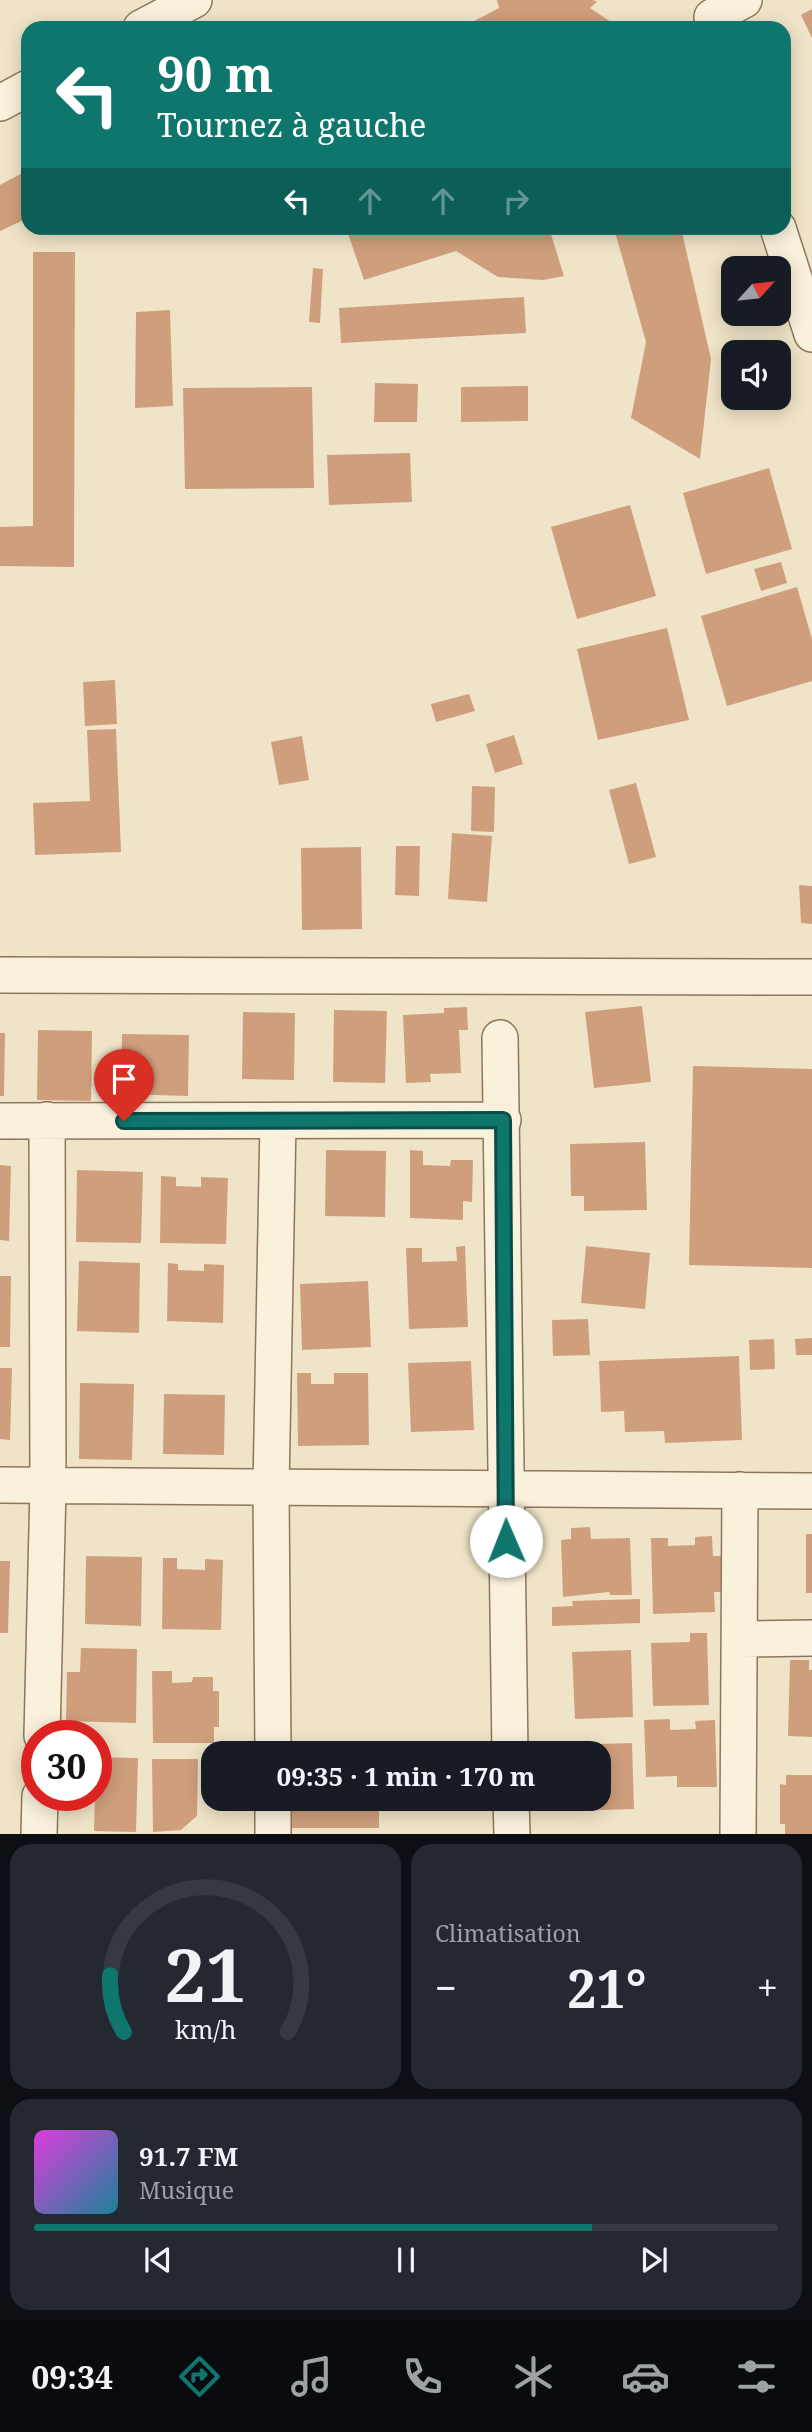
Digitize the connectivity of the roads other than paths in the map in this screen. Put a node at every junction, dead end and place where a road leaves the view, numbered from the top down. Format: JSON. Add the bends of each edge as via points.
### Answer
{"nodes":[{"id":1,"x":194,"y":0,"type":"edge"},
{"id":2,"x":744,"y":0,"type":"edge"},
{"id":3,"x":712,"y":15,"type":"edge"},
{"id":4,"x":154,"y":21,"type":"edge"},
{"id":5,"x":21,"y":92,"type":"edge"},
{"id":6,"x":0,"y":103,"type":"edge"},
{"id":7,"x":780,"y":235,"type":"edge"},
{"id":8,"x":812,"y":334,"type":"edge"},
{"id":9,"x":0,"y":975,"type":"edge"},
{"id":10,"x":812,"y":977,"type":"edge"},
{"id":11,"x":500,"y":1038,"type":"dead end"},
{"id":12,"x":47,"y":1120,"type":"junction"},
{"id":13,"x":503,"y":1120,"type":"junction"},
{"id":14,"x":0,"y":1121,"type":"edge"},
{"id":15,"x":278,"y":1122,"type":"junction"},
{"id":16,"x":0,"y":1485,"type":"edge"},
{"id":17,"x":48,"y":1487,"type":"junction"},
{"id":18,"x":271,"y":1487,"type":"junction"},
{"id":19,"x":505,"y":1488,"type":"junction"},
{"id":20,"x":740,"y":1490,"type":"junction"},
{"id":21,"x":812,"y":1491,"type":"edge"},
{"id":22,"x":812,"y":1638,"type":"edge"},
{"id":23,"x":740,"y":1639,"type":"junction"},
{"id":24,"x":42,"y":1720,"type":"edge"},
{"id":25,"x":273,"y":1741,"type":"edge"},
{"id":26,"x":510,"y":1741,"type":"edge"},
{"id":27,"x":40,"y":1811,"type":"edge"},
{"id":28,"x":273,"y":1811,"type":"edge"},
{"id":29,"x":511,"y":1811,"type":"edge"},
{"id":30,"x":40,"y":1833,"type":"edge"},
{"id":31,"x":273,"y":1833,"type":"edge"},
{"id":32,"x":512,"y":1833,"type":"edge"},
{"id":33,"x":738,"y":1833,"type":"edge"}],
"edges":[{"from":1,"to":4,"type":"street"},
{"from":2,"to":3,"type":"street"},
{"from":5,"to":6,"type":"street"},
{"from":7,"to":8,"type":"street"},
{"from":9,"to":10,"type":"street"},
{"from":11,"to":13,"type":"street"},
{"from":12,"to":14,"type":"street"},
{"from":12,"to":15,"type":"street"},
{"from":12,"to":17,"type":"street"},
{"from":13,"to":15,"type":"street"},
{"from":13,"to":19,"type":"street"},
{"from":15,"to":18,"type":"street"},
{"from":16,"to":17,"type":"street"},
{"from":17,"to":18,"type":"street"},
{"from":17,"to":24,"type":"street"},
{"from":18,"to":19,"type":"street"},
{"from":18,"to":25,"type":"street"},
{"from":19,"to":20,"type":"street"},
{"from":19,"to":26,"type":"street"},
{"from":20,"to":21,"type":"street"},
{"from":20,"to":23,"type":"street"},
{"from":22,"to":23,"type":"street"},
{"from":23,"to":33,"type":"street"},
{"from":27,"to":30,"type":"street"},
{"from":28,"to":31,"type":"street"},
{"from":29,"to":32,"type":"street"}]}
